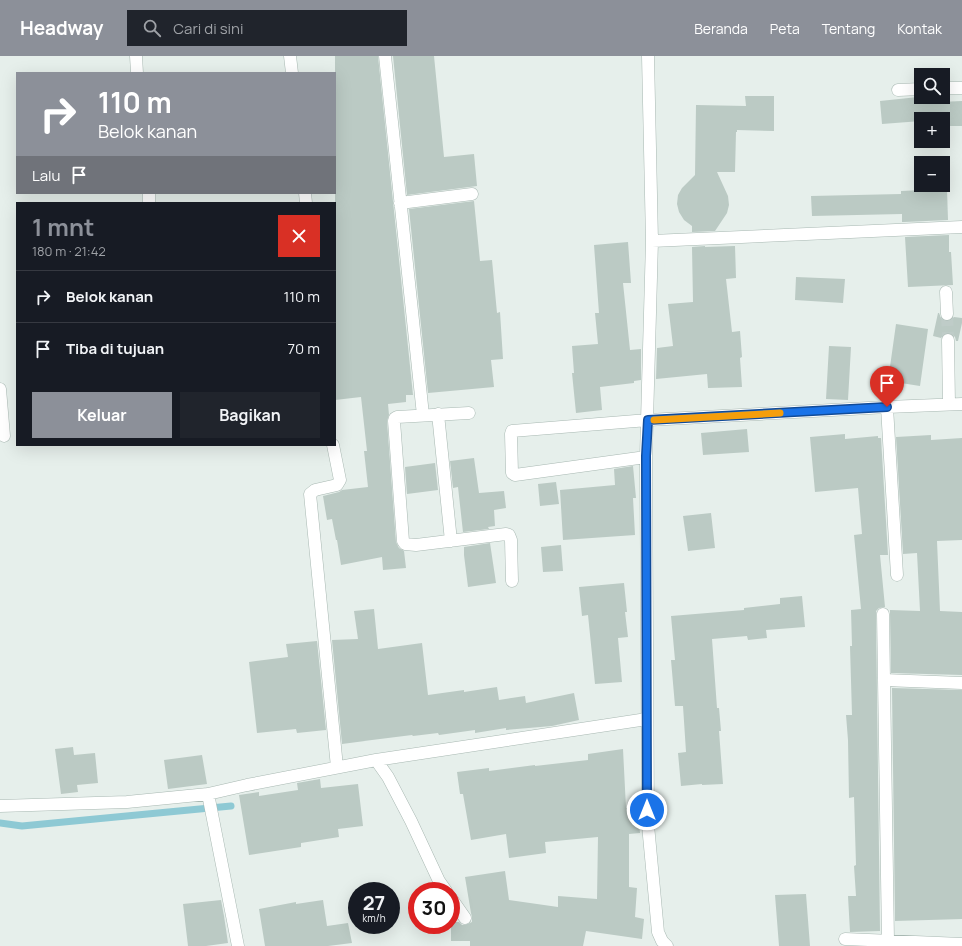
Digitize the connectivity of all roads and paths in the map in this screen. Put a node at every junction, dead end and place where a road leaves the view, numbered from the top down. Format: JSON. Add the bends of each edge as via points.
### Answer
{"nodes":[{"id":1,"x":136,"y":56,"type":"edge"},
{"id":2,"x":290,"y":56,"type":"edge"},
{"id":3,"x":384,"y":56,"type":"edge"},
{"id":4,"x":648,"y":56,"type":"edge"},
{"id":5,"x":138,"y":72,"type":"edge"},
{"id":6,"x":292,"y":72,"type":"edge"},
{"id":7,"x":950,"y":88,"type":"edge"},
{"id":8,"x":962,"y":88,"type":"edge"},
{"id":9,"x":914,"y":89,"type":"edge"},
{"id":10,"x":898,"y":90,"type":"dead end"},
{"id":11,"x":472,"y":194,"type":"dead end"},
{"id":12,"x":400,"y":203,"type":"junction"},
{"id":13,"x":962,"y":227,"type":"edge"},
{"id":14,"x":652,"y":241,"type":"junction"},
{"id":15,"x":946,"y":292,"type":"dead end"},
{"id":16,"x":947,"y":314,"type":"tunnel mouth"},
{"id":17,"x":948,"y":340,"type":"tunnel mouth"},
{"id":18,"x":0,"y":389,"type":"edge"},
{"id":19,"x":949,"y":404,"type":"junction"},
{"id":20,"x":962,"y":404,"type":"edge"},
{"id":21,"x":887,"y":407,"type":"junction"},
{"id":22,"x":468,"y":413,"type":"dead end"},
{"id":23,"x":438,"y":414,"type":"junction"},
{"id":24,"x":423,"y":415,"type":"junction"},
{"id":25,"x":648,"y":420,"type":"junction"},
{"id":26,"x":4,"y":436,"type":"dead end"},
{"id":27,"x":334,"y":446,"type":"edge"},
{"id":28,"x":646,"y":456,"type":"junction"},
{"id":29,"x":450,"y":541,"type":"junction"},
{"id":30,"x":897,"y":575,"type":"dead end"},
{"id":31,"x":512,"y":582,"type":"dead end"},
{"id":32,"x":883,"y":614,"type":"dead end"},
{"id":33,"x":884,"y":680,"type":"junction"},
{"id":34,"x":962,"y":682,"type":"edge"},
{"id":35,"x":647,"y":719,"type":"junction"},
{"id":36,"x":376,"y":760,"type":"junction"},
{"id":37,"x":337,"y":767,"type":"junction"},
{"id":38,"x":209,"y":796,"type":"junction"},
{"id":39,"x":0,"y":806,"type":"edge"},
{"id":40,"x":440,"y":882,"type":"edge"},
{"id":41,"x":460,"y":911,"type":"edge"},
{"id":42,"x":465,"y":918,"type":"dead end"},
{"id":43,"x":845,"y":939,"type":"dead end"},
{"id":44,"x":888,"y":941,"type":"junction"},
{"id":45,"x":662,"y":944,"type":"edge"},
{"id":46,"x":962,"y":944,"type":"edge"},
{"id":47,"x":238,"y":946,"type":"edge"}],
"edges":[{"from":1,"to":5,"type":"street"},
{"from":2,"to":6,"type":"street"},
{"from":3,"to":12,"type":"street"},
{"from":4,"to":14,"type":"street"},
{"from":7,"to":8,"type":"street"},
{"from":9,"to":10,"type":"street"},
{"from":11,"to":12,"type":"street"},
{"from":12,"to":24,"type":"street"},
{"from":13,"to":14,"type":"street"},
{"from":14,"to":25,"type":"street"},
{"from":15,"to":16,"type":"street"},
{"from":17,"to":19,"type":"street"},
{"from":18,"to":26,"type":"street"},
{"from":19,"to":20,"type":"street"},
{"from":19,"to":21,"type":"street"},
{"from":21,"to":25,"type":"street"},
{"from":21,"to":30,"type":"street"},
{"from":22,"to":23,"type":"street"},
{"from":23,"to":24,"type":"street"},
{"from":23,"to":29,"type":"street"},
{"from":24,"to":29,"type":"street","via":[[398,417],[394,421],[403,541],[405,544],[416,545]]},
{"from":25,"to":28,"type":"street"},
{"from":25,"to":28,"type":"street","via":[[512,431],[511,434],[512,474],[515,475]]},
{"from":27,"to":37,"type":"street","via":[[340,480],[337,485],[315,490],[310,494]]},
{"from":28,"to":35,"type":"street"},
{"from":29,"to":31,"type":"street","via":[[509,535]]},
{"from":32,"to":33,"type":"street"},
{"from":33,"to":34,"type":"street"},
{"from":33,"to":44,"type":"street"},
{"from":35,"to":36,"type":"street"},
{"from":35,"to":45,"type":"street","via":[[648,825],[658,932]]},
{"from":36,"to":37,"type":"street"},
{"from":36,"to":40,"type":"street","via":[[411,821]]},
{"from":37,"to":38,"type":"street","via":[[247,785]]},
{"from":38,"to":39,"type":"street","via":[[127,802]]},
{"from":38,"to":47,"type":"street"},
{"from":41,"to":42,"type":"street"},
{"from":43,"to":44,"type":"street"},
{"from":44,"to":46,"type":"street"}]}
